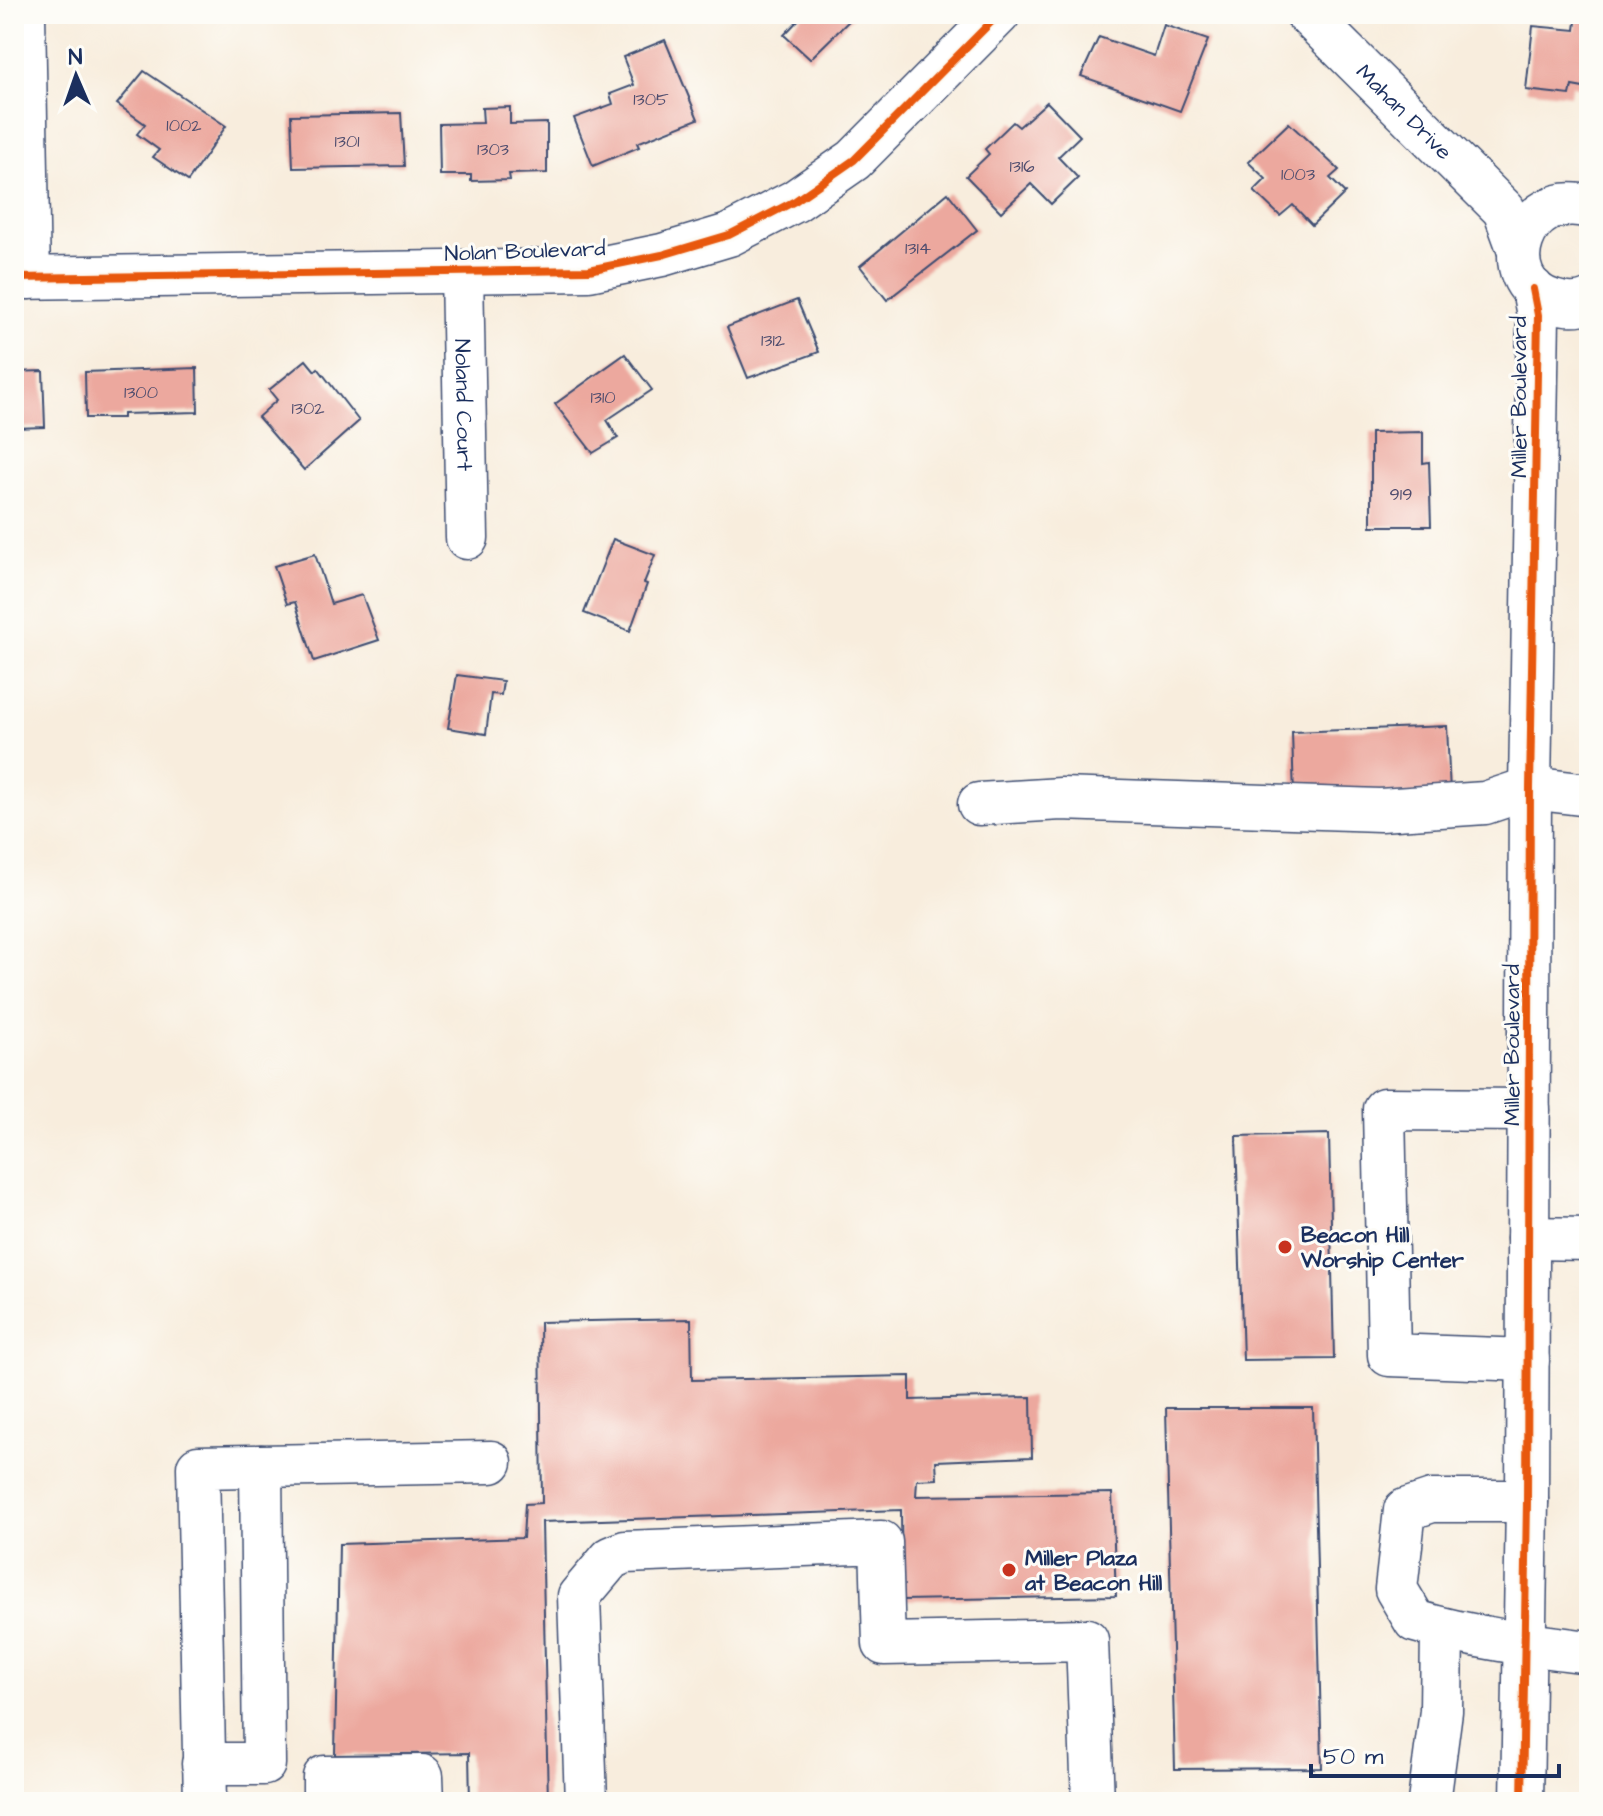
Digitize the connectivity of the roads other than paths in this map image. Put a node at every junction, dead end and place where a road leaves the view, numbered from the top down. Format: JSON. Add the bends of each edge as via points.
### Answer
{"nodes":[{"id":1,"x":24,"y":14,"type":"edge"},
{"id":2,"x":999,"y":14,"type":"edge"},
{"id":3,"x":1307,"y":14,"type":"edge"},
{"id":4,"x":1573,"y":206,"type":"edge"},
{"id":5,"x":1504,"y":210,"type":"junction"},
{"id":6,"x":1519,"y":251,"type":"junction"},
{"id":7,"x":462,"y":271,"type":"junction"},
{"id":8,"x":22,"y":278,"type":"edge"},
{"id":9,"x":1533,"y":289,"type":"junction"},
{"id":10,"x":1589,"y":301,"type":"edge"},
{"id":11,"x":467,"y":538,"type":"dead end"},
{"id":12,"x":1530,"y":788,"type":"junction"},
{"id":13,"x":1589,"y":795,"type":"edge"},
{"id":14,"x":979,"y":804,"type":"dead end"},
{"id":15,"x":1529,"y":1110,"type":"junction"},
{"id":16,"x":1528,"y":1238,"type":"junction"},
{"id":17,"x":1589,"y":1239,"type":"edge"},
{"id":18,"x":1528,"y":1360,"type":"junction"},
{"id":19,"x":491,"y":1462,"type":"dead end"},
{"id":20,"x":261,"y":1466,"type":"junction"},
{"id":21,"x":1527,"y":1501,"type":"junction"},
{"id":22,"x":1442,"y":1629,"type":"junction"},
{"id":23,"x":1524,"y":1644,"type":"junction"},
{"id":24,"x":1589,"y":1652,"type":"edge"},
{"id":25,"x":204,"y":1783,"type":"edge"},
{"id":26,"x":324,"y":1802,"type":"edge"},
{"id":27,"x":423,"y":1802,"type":"edge"},
{"id":28,"x":586,"y":1802,"type":"edge"},
{"id":29,"x":1093,"y":1802,"type":"edge"},
{"id":30,"x":1429,"y":1802,"type":"edge"},
{"id":31,"x":1522,"y":1802,"type":"edge"}],
"edges":[{"from":1,"to":8,"type":"street"},
{"from":2,"to":7,"type":"street","name":"Nolan Boulevard","via":[[854,160],[795,201],[729,235],[589,270]]},
{"from":3,"to":5,"type":"street","name":"Mahan Drive"},
{"from":4,"to":5,"type":"street"},
{"from":4,"to":6,"type":"street","via":[[1541,213],[1528,225]]},
{"from":5,"to":6,"type":"street","name":"Mahan Drive"},
{"from":6,"to":9,"type":"street","name":"Miller Boulevard"},
{"from":7,"to":8,"type":"street","name":"Nolan Boulevard"},
{"from":7,"to":11,"type":"street","name":"Noland Court"},
{"from":9,"to":10,"type":"street","via":[[1565,305]]},
{"from":9,"to":12,"type":"street","name":"Miller Boulevard","via":[[1538,315]]},
{"from":12,"to":13,"type":"street"},
{"from":12,"to":14,"type":"street","via":[[1485,803],[1380,810],[1061,799]]},
{"from":12,"to":15,"type":"street","name":"Miller Boulevard"},
{"from":15,"to":16,"type":"street","name":"Miller Boulevard"},
{"from":15,"to":18,"type":"street","via":[[1384,1109],[1389,1355]]},
{"from":16,"to":17,"type":"street"},
{"from":16,"to":18,"type":"street","name":"Miller Boulevard"},
{"from":18,"to":21,"type":"street","name":"Miller Boulevard"},
{"from":19,"to":20,"type":"street"},
{"from":20,"to":25,"type":"street","via":[[264,1764]]},
{"from":20,"to":25,"type":"street","via":[[198,1467]]},
{"from":21,"to":22,"type":"street","via":[[1432,1501],[1405,1510],[1396,1589],[1415,1621]]},
{"from":21,"to":23,"type":"street","name":"Miller Boulevard"},
{"from":22,"to":23,"type":"street"},
{"from":22,"to":30,"type":"street","via":[[1441,1711]]},
{"from":23,"to":24,"type":"street"},
{"from":23,"to":31,"type":"street","name":"Miller Boulevard"},
{"from":26,"to":27,"type":"street","via":[[324,1777],[422,1776]]},
{"from":28,"to":29,"type":"street","via":[[579,1596],[611,1558],[625,1552],[881,1542],[884,1644],[1087,1640]]}]}
